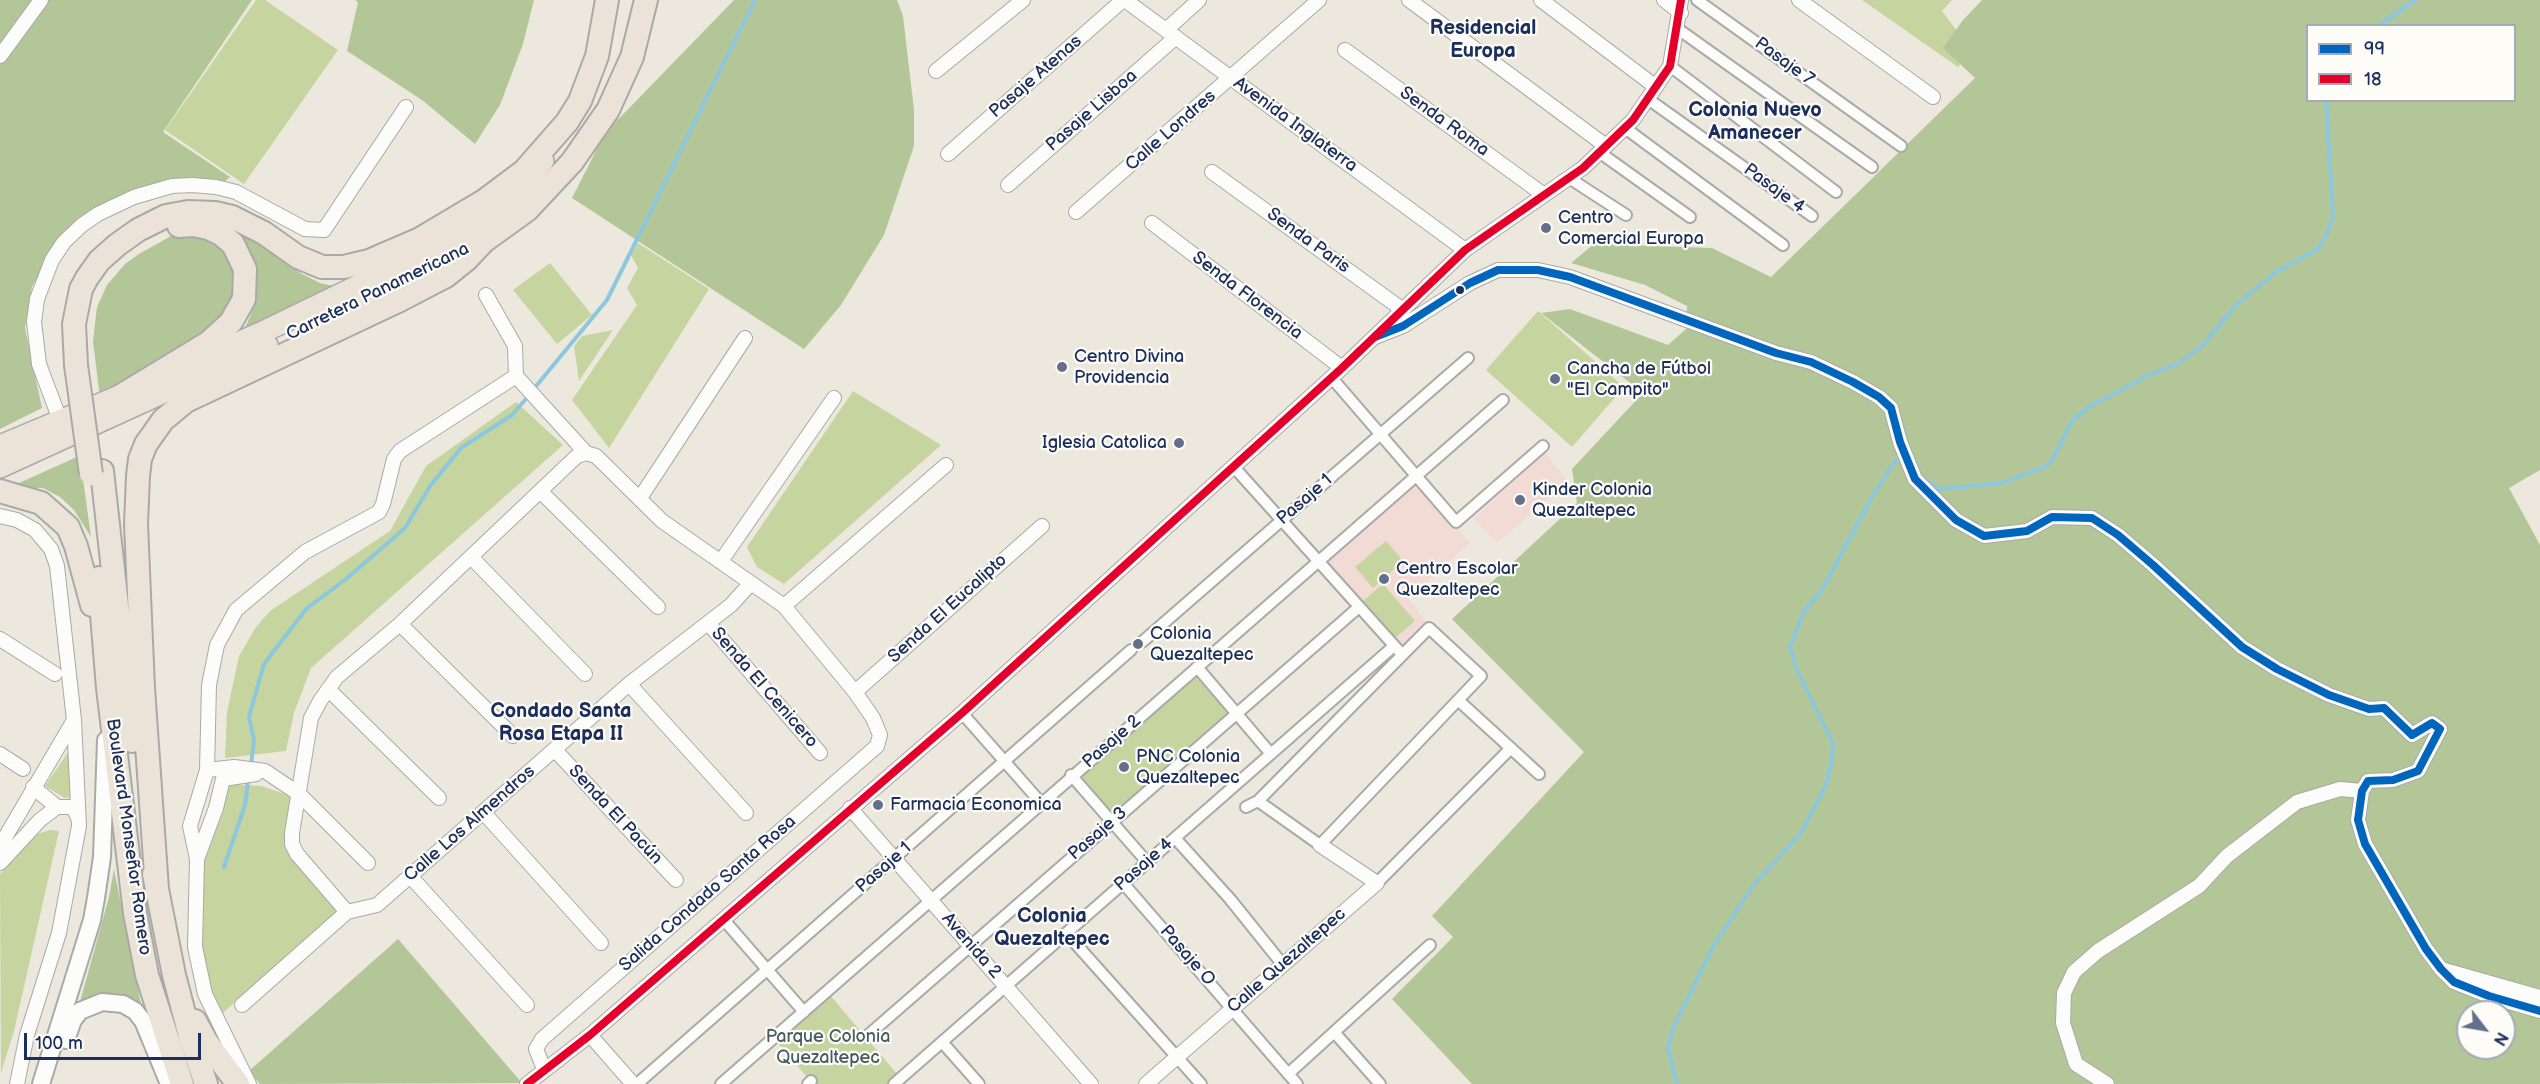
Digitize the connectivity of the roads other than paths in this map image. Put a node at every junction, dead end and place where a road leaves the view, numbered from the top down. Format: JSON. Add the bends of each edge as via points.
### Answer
{"nodes":[{"id":1,"x":41,"y":0,"type":"edge"},
{"id":2,"x":607,"y":0,"type":"edge"},
{"id":3,"x":646,"y":0,"type":"edge"},
{"id":4,"x":1023,"y":0,"type":"edge"},
{"id":5,"x":1124,"y":0,"type":"edge"},
{"id":6,"x":1199,"y":0,"type":"edge"},
{"id":7,"x":1319,"y":0,"type":"edge"},
{"id":8,"x":1410,"y":0,"type":"edge"},
{"id":9,"x":1541,"y":0,"type":"edge"},
{"id":10,"x":1664,"y":0,"type":"edge"},
{"id":11,"x":1697,"y":0,"type":"edge"},
{"id":12,"x":1799,"y":0,"type":"edge"},
{"id":13,"x":1681,"y":7,"type":"edge"},
{"id":14,"x":1678,"y":29,"type":"junction"},
{"id":15,"x":1171,"y":34,"type":"junction"},
{"id":16,"x":1345,"y":50,"type":"dead end"},
{"id":17,"x":0,"y":56,"type":"edge"},
{"id":18,"x":1671,"y":66,"type":"junction"},
{"id":19,"x":936,"y":71,"type":"dead end"},
{"id":20,"x":1232,"y":79,"type":"junction"},
{"id":21,"x":1656,"y":87,"type":"junction"},
{"id":22,"x":1933,"y":97,"type":"dead end"},
{"id":23,"x":1648,"y":99,"type":"junction"},
{"id":24,"x":406,"y":107,"type":"dead end"},
{"id":25,"x":567,"y":122,"type":"junction"},
{"id":26,"x":1625,"y":128,"type":"junction"},
{"id":27,"x":1901,"y":146,"type":"dead end"},
{"id":28,"x":1603,"y":149,"type":"junction"},
{"id":29,"x":948,"y":154,"type":"dead end"},
{"id":30,"x":1872,"y":167,"type":"dead end"},
{"id":31,"x":1212,"y":172,"type":"dead end"},
{"id":32,"x":1569,"y":178,"type":"junction"},
{"id":33,"x":1008,"y":185,"type":"dead end"},
{"id":34,"x":1836,"y":192,"type":"dead end"},
{"id":35,"x":1544,"y":195,"type":"junction"},
{"id":36,"x":1076,"y":212,"type":"dead end"},
{"id":37,"x":1626,"y":215,"type":"dead end"},
{"id":38,"x":1812,"y":216,"type":"dead end"},
{"id":39,"x":1690,"y":217,"type":"dead end"},
{"id":40,"x":1152,"y":223,"type":"dead end"},
{"id":41,"x":484,"y":241,"type":"junction"},
{"id":42,"x":1783,"y":245,"type":"dead end"},
{"id":43,"x":1465,"y":250,"type":"junction"},
{"id":44,"x":486,"y":295,"type":"dead end"},
{"id":45,"x":1403,"y":310,"type":"junction"},
{"id":46,"x":1375,"y":337,"type":"junction"},
{"id":47,"x":745,"y":338,"type":"dead end"},
{"id":48,"x":1468,"y":358,"type":"dead end"},
{"id":49,"x":83,"y":365,"type":"junction"},
{"id":50,"x":1342,"y":368,"type":"junction"},
{"id":51,"x":516,"y":376,"type":"junction"},
{"id":52,"x":1331,"y":377,"type":"junction"},
{"id":53,"x":119,"y":397,"type":"junction"},
{"id":54,"x":834,"y":398,"type":"dead end"},
{"id":55,"x":1503,"y":400,"type":"dead end"},
{"id":56,"x":60,"y":420,"type":"junction"},
{"id":57,"x":1381,"y":434,"type":"junction"},
{"id":58,"x":0,"y":446,"type":"edge"},
{"id":59,"x":1543,"y":446,"type":"dead end"},
{"id":60,"x":586,"y":453,"type":"junction"},
{"id":61,"x":946,"y":465,"type":"dead end"},
{"id":62,"x":1233,"y":466,"type":"junction"},
{"id":63,"x":0,"y":467,"type":"edge"},
{"id":64,"x":97,"y":473,"type":"junction"},
{"id":65,"x":1415,"y":476,"type":"junction"},
{"id":66,"x":0,"y":491,"type":"edge"},
{"id":67,"x":541,"y":492,"type":"junction"},
{"id":68,"x":640,"y":498,"type":"junction"},
{"id":69,"x":0,"y":516,"type":"edge"},
{"id":70,"x":1281,"y":521,"type":"junction"},
{"id":71,"x":1042,"y":526,"type":"dead end"},
{"id":72,"x":472,"y":558,"type":"junction"},
{"id":73,"x":721,"y":561,"type":"junction"},
{"id":74,"x":1319,"y":561,"type":"junction"},
{"id":75,"x":751,"y":583,"type":"junction"},
{"id":76,"x":784,"y":606,"type":"junction"},
{"id":77,"x":658,"y":607,"type":"dead end"},
{"id":78,"x":1359,"y":607,"type":"junction"},
{"id":79,"x":708,"y":623,"type":"junction"},
{"id":80,"x":400,"y":624,"type":"junction"},
{"id":81,"x":0,"y":639,"type":"edge"},
{"id":82,"x":1142,"y":642,"type":"dead end"},
{"id":83,"x":1394,"y":646,"type":"junction"},
{"id":84,"x":1131,"y":650,"type":"dead end"},
{"id":85,"x":1402,"y":655,"type":"junction"},
{"id":86,"x":105,"y":656,"type":"junction"},
{"id":87,"x":1197,"y":667,"type":"junction"},
{"id":88,"x":55,"y":674,"type":"dead end"},
{"id":89,"x":585,"y":674,"type":"dead end"},
{"id":90,"x":629,"y":684,"type":"junction"},
{"id":91,"x":108,"y":688,"type":"junction"},
{"id":92,"x":328,"y":689,"type":"junction"},
{"id":93,"x":855,"y":692,"type":"junction"},
{"id":94,"x":1458,"y":700,"type":"junction"},
{"id":95,"x":962,"y":713,"type":"junction"},
{"id":96,"x":1236,"y":714,"type":"junction"},
{"id":97,"x":74,"y":720,"type":"junction"},
{"id":98,"x":513,"y":736,"type":"dead end"},
{"id":99,"x":1511,"y":748,"type":"junction"},
{"id":100,"x":555,"y":750,"type":"junction"},
{"id":101,"x":820,"y":753,"type":"dead end"},
{"id":102,"x":0,"y":754,"type":"edge"},
{"id":103,"x":1271,"y":754,"type":"junction"},
{"id":104,"x":1005,"y":762,"type":"junction"},
{"id":105,"x":23,"y":769,"type":"dead end"},
{"id":106,"x":207,"y":770,"type":"junction"},
{"id":107,"x":266,"y":771,"type":"junction"},
{"id":108,"x":1539,"y":774,"type":"dead end"},
{"id":109,"x":1072,"y":776,"type":"junction"},
{"id":110,"x":33,"y":787,"type":"junction"},
{"id":111,"x":2361,"y":791,"type":"junction"},
{"id":112,"x":299,"y":794,"type":"junction"},
{"id":113,"x":439,"y":798,"type":"dead end"},
{"id":114,"x":1258,"y":801,"type":"junction"},
{"id":115,"x":1042,"y":804,"type":"junction"},
{"id":116,"x":57,"y":807,"type":"junction"},
{"id":117,"x":1246,"y":807,"type":"dead end"},
{"id":118,"x":850,"y":808,"type":"junction"},
{"id":119,"x":484,"y":813,"type":"junction"},
{"id":120,"x":746,"y":813,"type":"dead end"},
{"id":121,"x":1112,"y":822,"type":"junction"},
{"id":122,"x":79,"y":826,"type":"junction"},
{"id":123,"x":1175,"y":837,"type":"junction"},
{"id":124,"x":1320,"y":845,"type":"junction"},
{"id":125,"x":0,"y":846,"type":"edge"},
{"id":126,"x":197,"y":859,"type":"junction"},
{"id":127,"x":894,"y":859,"type":"junction"},
{"id":128,"x":1147,"y":862,"type":"junction"},
{"id":129,"x":0,"y":863,"type":"edge"},
{"id":130,"x":368,"y":863,"type":"dead end"},
{"id":131,"x":411,"y":877,"type":"junction"},
{"id":132,"x":676,"y":880,"type":"dead end"},
{"id":133,"x":1123,"y":883,"type":"junction"},
{"id":134,"x":1377,"y":884,"type":"junction"},
{"id":135,"x":157,"y":889,"type":"junction"},
{"id":136,"x":931,"y":901,"type":"junction"},
{"id":137,"x":347,"y":912,"type":"junction"},
{"id":138,"x":724,"y":920,"type":"junction"},
{"id":139,"x":1066,"y":933,"type":"junction"},
{"id":140,"x":601,"y":943,"type":"dead end"},
{"id":141,"x":970,"y":945,"type":"junction"},
{"id":142,"x":1430,"y":945,"type":"dead end"},
{"id":143,"x":1283,"y":965,"type":"junction"},
{"id":144,"x":2441,"y":969,"type":"junction"},
{"id":145,"x":768,"y":970,"type":"junction"},
{"id":146,"x":174,"y":975,"type":"junction"},
{"id":147,"x":1006,"y":986,"type":"junction"},
{"id":148,"x":2540,"y":997,"type":"edge"},
{"id":149,"x":242,"y":1005,"type":"dead end"},
{"id":150,"x":527,"y":1005,"type":"dead end"},
{"id":151,"x":1232,"y":1009,"type":"junction"},
{"id":152,"x":2540,"y":1011,"type":"edge"},
{"id":153,"x":804,"y":1012,"type":"junction"},
{"id":154,"x":1334,"y":1032,"type":"junction"},
{"id":155,"x":590,"y":1035,"type":"junction"},
{"id":156,"x":866,"y":1037,"type":"dead end"},
{"id":157,"x":942,"y":1042,"type":"junction"},
{"id":158,"x":1177,"y":1057,"type":"junction"},
{"id":159,"x":544,"y":1069,"type":"junction"},
{"id":160,"x":1288,"y":1074,"type":"junction"},
{"id":161,"x":17,"y":1084,"type":"edge"},
{"id":162,"x":41,"y":1084,"type":"edge"},
{"id":163,"x":52,"y":1084,"type":"edge"},
{"id":164,"x":169,"y":1084,"type":"edge"},
{"id":165,"x":182,"y":1084,"type":"edge"},
{"id":166,"x":206,"y":1084,"type":"edge"},
{"id":167,"x":238,"y":1084,"type":"edge"},
{"id":168,"x":249,"y":1084,"type":"edge"},
{"id":169,"x":528,"y":1084,"type":"edge"},
{"id":170,"x":635,"y":1084,"type":"edge"},
{"id":171,"x":721,"y":1084,"type":"edge"},
{"id":172,"x":894,"y":1084,"type":"edge"},
{"id":173,"x":979,"y":1084,"type":"edge"},
{"id":174,"x":1091,"y":1084,"type":"edge"},
{"id":175,"x":1146,"y":1084,"type":"edge"},
{"id":176,"x":1201,"y":1084,"type":"edge"},
{"id":177,"x":1297,"y":1084,"type":"edge"},
{"id":178,"x":1380,"y":1084,"type":"edge"},
{"id":179,"x":2107,"y":1084,"type":"edge"}],
"edges":[{"from":1,"to":17,"type":"street"},
{"from":2,"to":25,"type":"highway","name":"Carretera Panamericana","via":[[597,56]]},
{"from":3,"to":41,"type":"highway","name":"Carretera Panamericana","via":[[624,76],[588,142],[539,199]]},
{"from":4,"to":19,"type":"street"},
{"from":5,"to":15,"type":"street","name":"Avenida Inglaterra"},
{"from":5,"to":29,"type":"street","name":"Pasaje Atenas"},
{"from":6,"to":15,"type":"street","name":"Pasaje Lisboa"},
{"from":7,"to":20,"type":"street","name":"Calle Londres"},
{"from":8,"to":28,"type":"street"},
{"from":9,"to":21,"type":"street"},
{"from":10,"to":13,"type":"street"},
{"from":11,"to":27,"type":"street","name":"Pasaje 7"},
{"from":12,"to":22,"type":"street"},
{"from":13,"to":14,"type":"street"},
{"from":14,"to":18,"type":"street"},
{"from":14,"to":30,"type":"street"},
{"from":15,"to":20,"type":"street","name":"Avenida Inglaterra"},
{"from":15,"to":33,"type":"street","name":"Pasaje Lisboa"},
{"from":16,"to":35,"type":"street","name":"Senda Roma"},
{"from":18,"to":21,"type":"street"},
{"from":18,"to":34,"type":"street"},
{"from":20,"to":36,"type":"street","name":"Calle Londres"},
{"from":20,"to":43,"type":"street","name":"Avenida Inglaterra"},
{"from":21,"to":23,"type":"street"},
{"from":23,"to":26,"type":"street"},
{"from":23,"to":38,"type":"street","name":"Pasaje 4"},
{"from":24,"to":56,"type":"street","via":[[324,230],[305,229],[236,192],[192,185],[172,186],[134,197],[82,225],[52,260],[37,299],[34,322],[39,364]]},
{"from":25,"to":49,"type":"highway","via":[[524,171],[484,201],[420,240],[369,261],[322,267],[298,257],[264,233],[215,213],[188,212],[150,224],[117,245],[93,268],[81,289],[74,324]]},
{"from":25,"to":53,"type":"main road","name":"Carretera Panamericana","via":[[526,184],[481,224],[413,260]]},
{"from":26,"to":28,"type":"street"},
{"from":26,"to":42,"type":"street"},
{"from":28,"to":32,"type":"street"},
{"from":28,"to":39,"type":"street"},
{"from":31,"to":45,"type":"street","name":"Senda Paris"},
{"from":32,"to":35,"type":"street"},
{"from":32,"to":37,"type":"street"},
{"from":35,"to":43,"type":"street"},
{"from":40,"to":50,"type":"street","name":"Senda Florencia"},
{"from":41,"to":63,"type":"main road","name":"Carretera Panamericana"},
{"from":41,"to":135,"type":"highway","via":[[446,276],[186,401],[163,420],[146,444],[140,459],[136,524],[142,688]]},
{"from":43,"to":45,"type":"street"},
{"from":44,"to":51,"type":"street","via":[[515,346]]},
{"from":45,"to":46,"type":"street"},
{"from":46,"to":50,"type":"street"},
{"from":46,"to":111,"type":"street","via":[[1402,326],[1470,282],[1498,270],[1538,270],[1570,277],[1776,353],[1811,362],[1853,382],[1891,408],[1899,442],[1915,479],[1956,520],[1984,536],[2027,531],[2052,517],[2092,518],[2153,565],[2242,647],[2277,669],[2329,695],[2369,709],[2384,708],[2412,735],[2432,723],[2440,729],[2418,771],[2393,780],[2368,781]]},
{"from":47,"to":68,"type":"street"},
{"from":48,"to":57,"type":"street","name":"Pasaje 1"},
{"from":49,"to":53,"type":"highway","via":[[92,296],[107,271],[129,251],[170,228],[194,225],[221,234],[233,244],[245,269],[246,285],[244,299],[231,322],[208,343]]},
{"from":49,"to":64,"type":"highway"},
{"from":50,"to":52,"type":"street"},
{"from":51,"to":60,"type":"street"},
{"from":51,"to":106,"type":"street","via":[[400,451],[394,459],[379,512],[305,552],[236,610],[217,645],[208,691]]},
{"from":52,"to":57,"type":"street"},
{"from":52,"to":62,"type":"street"},
{"from":53,"to":56,"type":"main road","name":"Carretera Panamericana"},
{"from":54,"to":73,"type":"street"},
{"from":55,"to":65,"type":"street","name":"Pasaje 2"},
{"from":56,"to":58,"type":"main road","name":"Carretera Panamericana"},
{"from":57,"to":65,"type":"street"},
{"from":57,"to":70,"type":"street","name":"Pasaje 1"},
{"from":59,"to":65,"type":"street","via":[[1456,522]]},
{"from":60,"to":67,"type":"street","via":[[577,456]]},
{"from":60,"to":68,"type":"street","via":[[596,456]]},
{"from":61,"to":76,"type":"street"},
{"from":62,"to":70,"type":"street"},
{"from":62,"to":95,"type":"street"},
{"from":64,"to":86,"type":"highway"},
{"from":64,"to":135,"type":"highway","via":[[139,798]]},
{"from":65,"to":74,"type":"street","name":"Pasaje 2"},
{"from":66,"to":86,"type":"highway","via":[[41,503],[68,527]]},
{"from":67,"to":72,"type":"street"},
{"from":67,"to":77,"type":"street"},
{"from":68,"to":73,"type":"street","via":[[662,520]]},
{"from":69,"to":97,"type":"street","via":[[35,530],[54,557]]},
{"from":70,"to":74,"type":"street"},
{"from":70,"to":82,"type":"street","name":"Pasaje 1"},
{"from":71,"to":93,"type":"street","name":"Senda El Eucalipto"},
{"from":72,"to":80,"type":"street"},
{"from":72,"to":89,"type":"street"},
{"from":73,"to":75,"type":"street"},
{"from":74,"to":78,"type":"street"},
{"from":74,"to":87,"type":"street","name":"Pasaje 2"},
{"from":75,"to":76,"type":"street"},
{"from":75,"to":79,"type":"street","name":"Calle Los Almendros"},
{"from":76,"to":93,"type":"street"},
{"from":78,"to":83,"type":"street"},
{"from":78,"to":96,"type":"street","name":"Pasaje 3"},
{"from":79,"to":90,"type":"street","name":"Calle Los Almendros"},
{"from":79,"to":101,"type":"street","name":"Senda El Cenicero"},
{"from":80,"to":92,"type":"street"},
{"from":80,"to":98,"type":"street"},
{"from":81,"to":88,"type":"street"},
{"from":83,"to":85,"type":"street"},
{"from":83,"to":103,"type":"street","name":"Pasaje 4"},
{"from":84,"to":104,"type":"street","name":"Pasaje 1"},
{"from":85,"to":94,"type":"street","via":[[1429,628],[1481,676]]},
{"from":85,"to":114,"type":"street"},
{"from":86,"to":91,"type":"highway","name":"Boulevard Monseñor Romero"},
{"from":87,"to":96,"type":"street"},
{"from":87,"to":109,"type":"street","name":"Pasaje 2"},
{"from":90,"to":100,"type":"street","name":"Calle Los Almendros"},
{"from":90,"to":120,"type":"street"},
{"from":91,"to":162,"type":"street","via":[[100,877],[92,920]]},
{"from":91,"to":165,"type":"highway","name":"Boulevard Monseñor Romero","via":[[135,913],[147,975]]},
{"from":92,"to":112,"type":"street","via":[[311,718]]},
{"from":92,"to":113,"type":"street"},
{"from":93,"to":159,"type":"street","name":"Salida Condado Santa Rosa","via":[[880,735],[877,746],[553,1028],[536,1049]]},
{"from":94,"to":99,"type":"street"},
{"from":94,"to":124,"type":"street"},
{"from":95,"to":104,"type":"street"},
{"from":95,"to":118,"type":"street"},
{"from":96,"to":103,"type":"street"},
{"from":96,"to":121,"type":"street","name":"Pasaje 3"},
{"from":97,"to":110,"type":"street"},
{"from":97,"to":122,"type":"street"},
{"from":99,"to":108,"type":"street"},
{"from":99,"to":134,"type":"street"},
{"from":100,"to":119,"type":"street","name":"Calle Los Almendros"},
{"from":100,"to":132,"type":"street","name":"Senda El Pacún"},
{"from":102,"to":105,"type":"street"},
{"from":103,"to":123,"type":"street","name":"Pasaje 4"},
{"from":104,"to":115,"type":"street"},
{"from":104,"to":127,"type":"street","name":"Pasaje 1"},
{"from":106,"to":107,"type":"street","via":[[234,767]]},
{"from":106,"to":126,"type":"street","via":[[190,826]]},
{"from":107,"to":112,"type":"street"},
{"from":107,"to":126,"type":"street","via":[[223,779]]},
{"from":109,"to":115,"type":"street","name":"Pasaje 2"},
{"from":109,"to":121,"type":"street"},
{"from":110,"to":116,"type":"street"},
{"from":110,"to":125,"type":"street"},
{"from":111,"to":144,"type":"street","via":[[2358,820],[2365,844]]},
{"from":111,"to":179,"type":"street","via":[[2340,789],[2297,802],[2227,856],[2199,886],[2098,951],[2074,972],[2064,993],[2063,1023],[2076,1064]]},
{"from":112,"to":130,"type":"street"},
{"from":112,"to":137,"type":"street","via":[[292,844]]},
{"from":114,"to":117,"type":"street"},
{"from":114,"to":124,"type":"street"},
{"from":115,"to":136,"type":"street","name":"Pasaje 2"},
{"from":116,"to":122,"type":"street","via":[[73,808]]},
{"from":116,"to":129,"type":"street"},
{"from":118,"to":127,"type":"street","name":"Avenida 2"},
{"from":118,"to":138,"type":"street"},
{"from":119,"to":131,"type":"street","name":"Calle Los Almendros"},
{"from":119,"to":140,"type":"street"},
{"from":121,"to":128,"type":"street"},
{"from":121,"to":141,"type":"street","name":"Pasaje 3"},
{"from":122,"to":161,"type":"street","via":[[59,933],[27,1035]]},
{"from":123,"to":128,"type":"street","name":"Pasaje 4"},
{"from":123,"to":143,"type":"street"},
{"from":124,"to":134,"type":"street"},
{"from":126,"to":168,"type":"street","via":[[194,933],[205,994]]},
{"from":127,"to":136,"type":"street","name":"Avenida 2"},
{"from":127,"to":145,"type":"street","name":"Pasaje 1"},
{"from":128,"to":133,"type":"street","name":"Pasaje 4"},
{"from":131,"to":137,"type":"street","name":"Calle Los Almendros","via":[[377,905]]},
{"from":131,"to":150,"type":"street"},
{"from":133,"to":139,"type":"street","name":"Pasaje 4"},
{"from":133,"to":151,"type":"street","name":"Pasaje O"},
{"from":134,"to":143,"type":"street","name":"Calle Quezaltepec"},
{"from":135,"to":146,"type":"highway","name":"Boulevard Monseñor Romero"},
{"from":136,"to":141,"type":"street","name":"Avenida 2"},
{"from":136,"to":153,"type":"street","name":"Pasaje 2"},
{"from":137,"to":149,"type":"street"},
{"from":138,"to":145,"type":"street"},
{"from":138,"to":155,"type":"street"},
{"from":139,"to":147,"type":"street","name":"Pasaje 4"},
{"from":139,"to":158,"type":"street"},
{"from":141,"to":147,"type":"street","name":"Avenida 2"},
{"from":141,"to":156,"type":"street","name":"Pasaje 3"},
{"from":142,"to":154,"type":"street"},
{"from":143,"to":151,"type":"street","name":"Calle Quezaltepec"},
{"from":144,"to":148,"type":"street"},
{"from":144,"to":152,"type":"street","via":[[2465,988]]},
{"from":145,"to":153,"type":"street"},
{"from":145,"to":170,"type":"street","name":"Pasaje 1"},
{"from":146,"to":166,"type":"highway","name":"Boulevard Monseñor Romero"},
{"from":146,"to":167,"type":"highway","via":[[207,1043]]},
{"from":147,"to":157,"type":"street","name":"Pasaje 4"},
{"from":147,"to":174,"type":"street","name":"Avenida 2"},
{"from":151,"to":158,"type":"street","name":"Calle Quezaltepec"},
{"from":151,"to":160,"type":"street","name":"Pasaje O"},
{"from":153,"to":171,"type":"street","name":"Pasaje 2"},
{"from":154,"to":160,"type":"street"},
{"from":154,"to":178,"type":"street"},
{"from":155,"to":159,"type":"street"},
{"from":155,"to":170,"type":"street"},
{"from":157,"to":172,"type":"street","name":"Pasaje 4"},
{"from":157,"to":173,"type":"street"},
{"from":158,"to":175,"type":"street","name":"Calle Quezaltepec"},
{"from":158,"to":176,"type":"street"},
{"from":159,"to":169,"type":"street"},
{"from":160,"to":177,"type":"street","name":"Pasaje O"},
{"from":163,"to":164,"type":"street","via":[[73,1020],[80,1011],[109,1001],[140,1016]]}]}
